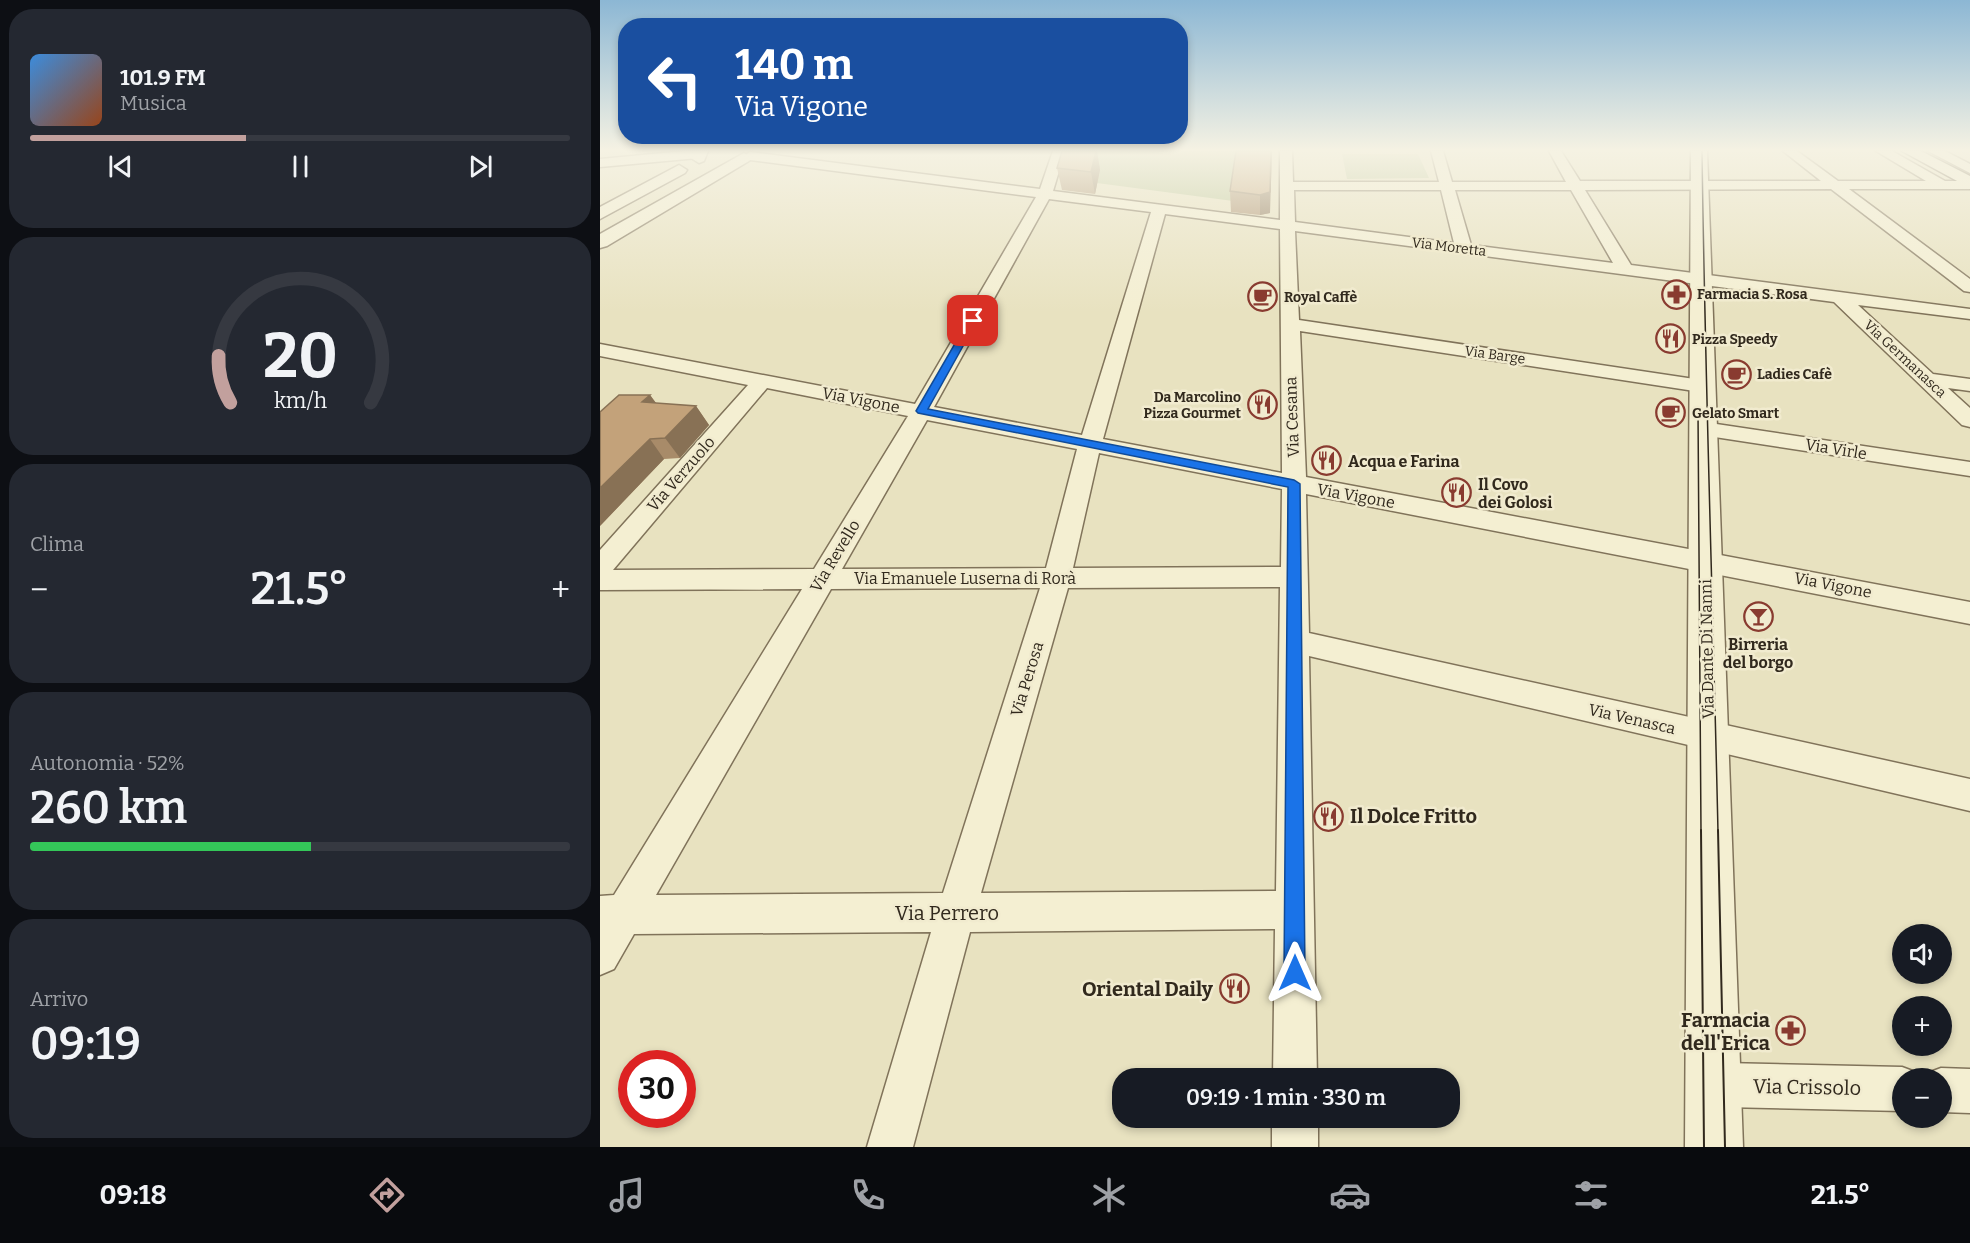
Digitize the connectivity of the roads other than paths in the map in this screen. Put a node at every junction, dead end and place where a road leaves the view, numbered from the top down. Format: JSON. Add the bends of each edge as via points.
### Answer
{"nodes":[{"id":1,"x":616,"y":205,"type":"edge"},
{"id":2,"x":665,"y":205,"type":"edge"},
{"id":3,"x":1039,"y":205,"type":"edge"},
{"id":4,"x":1125,"y":205,"type":"edge"},
{"id":5,"x":1287,"y":205,"type":"edge"},
{"id":6,"x":1451,"y":205,"type":"edge"},
{"id":7,"x":1585,"y":205,"type":"edge"},
{"id":8,"x":1700,"y":205,"type":"edge"},
{"id":9,"x":1860,"y":205,"type":"edge"},
{"id":10,"x":1159,"y":209,"type":"junction"},
{"id":11,"x":600,"y":214,"type":"edge"},
{"id":12,"x":1288,"y":226,"type":"junction"},
{"id":13,"x":600,"y":242,"type":"edge"},
{"id":14,"x":1464,"y":249,"type":"junction"},
{"id":15,"x":1625,"y":269,"type":"junction"},
{"id":16,"x":1701,"y":279,"type":"junction"},
{"id":17,"x":1970,"y":287,"type":"edge"},
{"id":18,"x":1839,"y":297,"type":"junction"},
{"id":19,"x":1970,"y":314,"type":"edge"},
{"id":20,"x":1289,"y":324,"type":"junction"},
{"id":21,"x":600,"y":350,"type":"edge"},
{"id":22,"x":1926,"y":379,"type":"junction"},
{"id":23,"x":762,"y":381,"type":"junction"},
{"id":24,"x":1970,"y":385,"type":"edge"},
{"id":25,"x":1701,"y":386,"type":"junction"},
{"id":26,"x":922,"y":411,"type":"junction"},
{"id":27,"x":1970,"y":420,"type":"edge"},
{"id":28,"x":1703,"y":429,"type":"junction"},
{"id":29,"x":1090,"y":444,"type":"junction"},
{"id":30,"x":1970,"y":469,"type":"edge"},
{"id":31,"x":1294,"y":484,"type":"junction"},
{"id":32,"x":1705,"y":560,"type":"junction"},
{"id":33,"x":600,"y":567,"type":"edge"},
{"id":34,"x":1294,"y":577,"type":"junction"},
{"id":35,"x":1057,"y":578,"type":"junction"},
{"id":36,"x":821,"y":579,"type":"junction"},
{"id":37,"x":600,"y":580,"type":"edge"},
{"id":38,"x":1970,"y":613,"type":"edge"},
{"id":39,"x":1294,"y":641,"type":"junction"},
{"id":40,"x":1709,"y":736,"type":"junction"},
{"id":41,"x":1970,"y":795,"type":"edge"},
{"id":42,"x":1295,"y":910,"type":"junction"},
{"id":43,"x":956,"y":912,"type":"junction"},
{"id":44,"x":612,"y":915,"type":"edge"},
{"id":45,"x":600,"y":955,"type":"edge"},
{"id":46,"x":1295,"y":1068,"type":"edge"},
{"id":47,"x":1713,"y":1087,"type":"junction"},
{"id":48,"x":1892,"y":1089,"type":"edge"},
{"id":49,"x":1952,"y":1090,"type":"edge"},
{"id":50,"x":1970,"y":1091,"type":"edge"},
{"id":51,"x":1295,"y":1128,"type":"edge"},
{"id":52,"x":890,"y":1147,"type":"edge"},
{"id":53,"x":1295,"y":1147,"type":"edge"},
{"id":54,"x":1714,"y":1147,"type":"edge"}],
"edges":[{"from":1,"to":11,"type":"street"},
{"from":2,"to":13,"type":"street"},
{"from":3,"to":26,"type":"street","name":"Via Revello"},
{"from":4,"to":10,"type":"street","name":"Via Moretta"},
{"from":5,"to":12,"type":"street","name":"Via Cesana"},
{"from":6,"to":14,"type":"street"},
{"from":7,"to":15,"type":"street"},
{"from":8,"to":16,"type":"street","name":"Via Dante Di Nanni"},
{"from":9,"to":17,"type":"street"},
{"from":10,"to":12,"type":"street","name":"Via Moretta"},
{"from":10,"to":29,"type":"street","name":"Via Perosa"},
{"from":12,"to":14,"type":"street","name":"Via Moretta"},
{"from":12,"to":20,"type":"street","name":"Via Cesana"},
{"from":14,"to":15,"type":"street","name":"Via Moretta"},
{"from":15,"to":16,"type":"street","name":"Via Moretta"},
{"from":16,"to":18,"type":"street","name":"Via Moretta"},
{"from":16,"to":25,"type":"street","name":"Via Dante Di Nanni"},
{"from":18,"to":19,"type":"street","name":"Via Moretta"},
{"from":18,"to":22,"type":"street","name":"Via Germanasca"},
{"from":20,"to":25,"type":"street","name":"Via Barge"},
{"from":20,"to":31,"type":"street","name":"Via Cesana"},
{"from":21,"to":23,"type":"street","name":"Via Vigone"},
{"from":22,"to":24,"type":"street"},
{"from":22,"to":27,"type":"street","name":"Via Germanasca"},
{"from":23,"to":26,"type":"street","name":"Via Vigone"},
{"from":23,"to":33,"type":"street","name":"Via Verzuolo"},
{"from":25,"to":28,"type":"street","name":"Via Dante Di Nanni"},
{"from":26,"to":29,"type":"street","name":"Via Vigone"},
{"from":26,"to":36,"type":"street","name":"Via Revello"},
{"from":28,"to":30,"type":"street","name":"Via Virle"},
{"from":28,"to":32,"type":"street","name":"Via Dante Di Nanni"},
{"from":29,"to":31,"type":"street","name":"Via Vigone"},
{"from":29,"to":35,"type":"street","name":"Via Perosa"},
{"from":31,"to":32,"type":"street","name":"Via Vigone"},
{"from":31,"to":34,"type":"street","name":"Via Cesana"},
{"from":32,"to":38,"type":"street","name":"Via Vigone"},
{"from":32,"to":40,"type":"street","name":"Via Dante Di Nanni"},
{"from":34,"to":35,"type":"street","name":"Via Emanuele Luserna di Rorà"},
{"from":34,"to":39,"type":"street","name":"Via Cesana"},
{"from":35,"to":36,"type":"street","name":"Via Emanuele Luserna di Rorà"},
{"from":35,"to":43,"type":"street","name":"Via Perosa"},
{"from":36,"to":37,"type":"street","name":"Via Emanuele Luserna di Rorà"},
{"from":36,"to":44,"type":"street","name":"Via Revello"},
{"from":39,"to":40,"type":"street","name":"Via Venasca"},
{"from":39,"to":42,"type":"street","name":"Via Cesana"},
{"from":40,"to":41,"type":"street","name":"Via Venasca"},
{"from":40,"to":47,"type":"street","name":"Via Dante Di Nanni"},
{"from":42,"to":43,"type":"street","name":"Via Perrero"},
{"from":42,"to":46,"type":"street","name":"Via Cesana"},
{"from":43,"to":44,"type":"street","name":"Via Perrero"},
{"from":43,"to":52,"type":"street","name":"Via Perosa"},
{"from":44,"to":45,"type":"street","name":"Via Revello"},
{"from":47,"to":48,"type":"street","name":"Via Crissolo","via":[[1724,1084]]},
{"from":47,"to":54,"type":"street","name":"Via Dante Di Nanni"},
{"from":49,"to":50,"type":"street"},
{"from":51,"to":53,"type":"street"}]}
